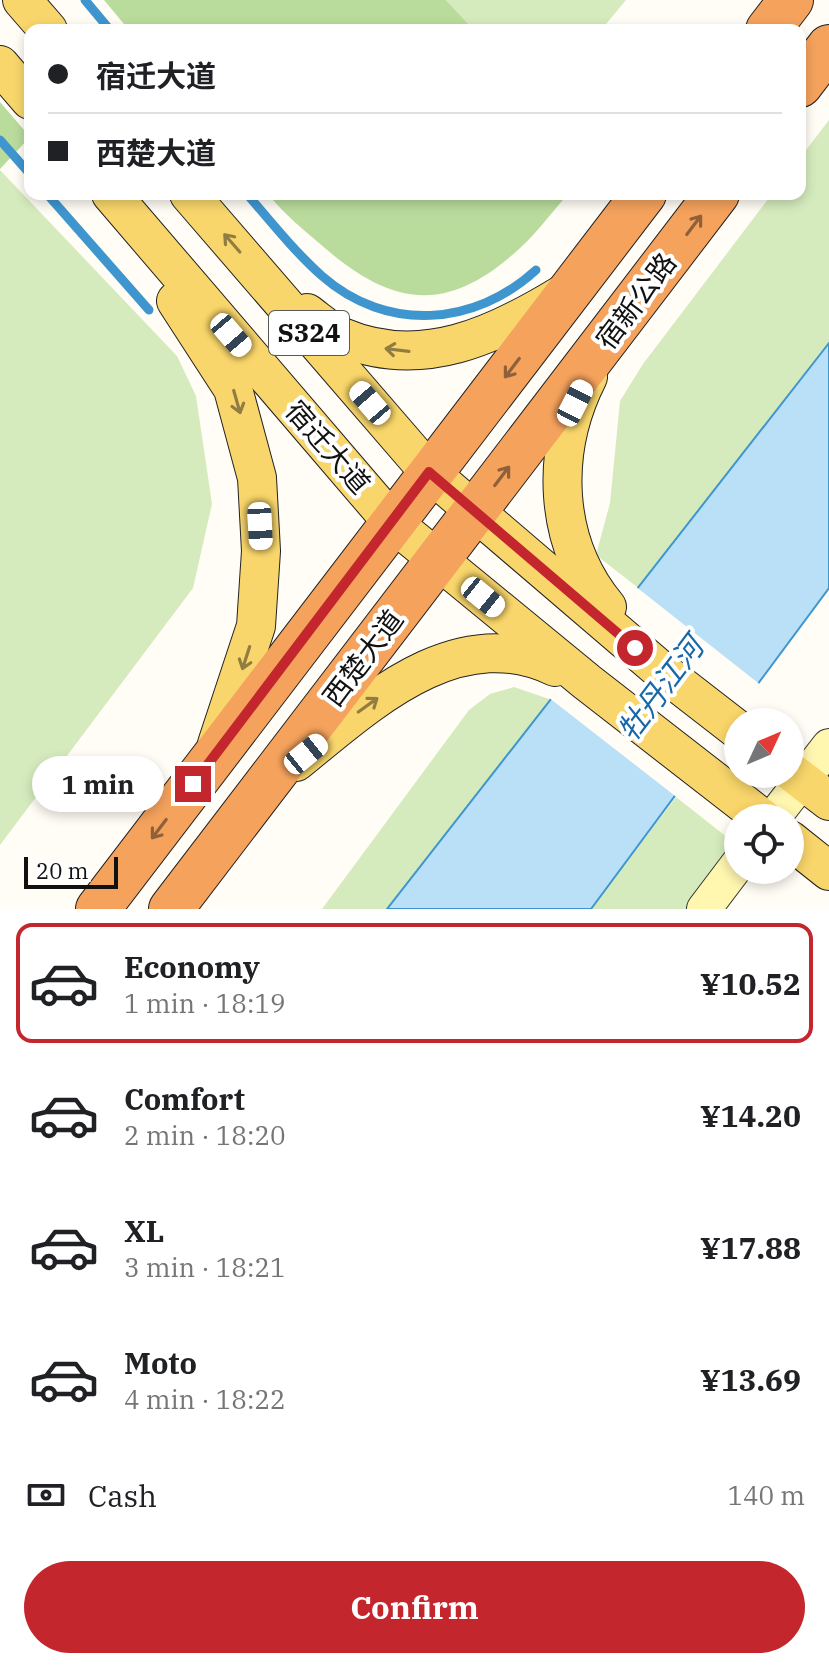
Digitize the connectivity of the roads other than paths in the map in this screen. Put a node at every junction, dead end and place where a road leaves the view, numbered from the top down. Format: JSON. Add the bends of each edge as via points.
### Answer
{"nodes":[{"id":1,"x":22,"y":0,"type":"edge"},
{"id":2,"x":791,"y":0,"type":"edge"},
{"id":3,"x":43,"y":24,"type":"edge"},
{"id":4,"x":773,"y":24,"type":"edge"},
{"id":5,"x":829,"y":47,"type":"edge"},
{"id":6,"x":0,"y":65,"type":"edge"},
{"id":7,"x":806,"y":77,"type":"edge"},
{"id":8,"x":24,"y":93,"type":"edge"},
{"id":9,"x":113,"y":200,"type":"edge"},
{"id":10,"x":114,"y":200,"type":"edge"},
{"id":11,"x":194,"y":200,"type":"edge"},
{"id":12,"x":639,"y":200,"type":"edge"},
{"id":13,"x":712,"y":200,"type":"edge"},
{"id":14,"x":271,"y":288,"type":"junction"},
{"id":15,"x":572,"y":288,"type":"junction"},
{"id":16,"x":609,"y":336,"type":"junction"},
{"id":17,"x":429,"y":472,"type":"junction"},
{"id":18,"x":476,"y":510,"type":"junction"},
{"id":19,"x":392,"y":522,"type":"junction"},
{"id":20,"x":438,"y":560,"type":"junction"},
{"id":21,"x":658,"y":668,"type":"junction"},
{"id":22,"x":587,"y":682,"type":"junction"},
{"id":23,"x":724,"y":719,"type":"edge"},
{"id":24,"x":829,"y":746,"type":"edge"},
{"id":25,"x":212,"y":759,"type":"junction"},
{"id":26,"x":807,"y":784,"type":"edge"},
{"id":27,"x":263,"y":789,"type":"junction"},
{"id":28,"x":748,"y":804,"type":"edge"},
{"id":29,"x":778,"y":804,"type":"edge"},
{"id":30,"x":804,"y":851,"type":"edge"},
{"id":31,"x":829,"y":871,"type":"edge"},
{"id":32,"x":724,"y":883,"type":"edge"},
{"id":33,"x":98,"y":909,"type":"edge"},
{"id":34,"x":171,"y":909,"type":"edge"},
{"id":35,"x":704,"y":909,"type":"edge"}],
"edges":[{"from":1,"to":3,"type":"main road"},
{"from":2,"to":4,"type":"highway"},
{"from":5,"to":7,"type":"highway"},
{"from":6,"to":8,"type":"main road"},
{"from":9,"to":25,"type":"main road","one_way":true,"via":[[233,389],[257,478],[261,551],[256,626]]},
{"from":10,"to":19,"type":"main road","name":"宿迁大道","number":"S324"},
{"from":14,"to":11,"type":"main road","number":"S324","one_way":true},
{"from":12,"to":15,"type":"highway","name":"宿新公路"},
{"from":16,"to":13,"type":"highway","name":"宿新公路","one_way":true},
{"from":15,"to":14,"type":"main road","one_way":true,"via":[[517,322],[423,353],[341,337]]},
{"from":14,"to":17,"type":"main road","number":"S324"},
{"from":15,"to":17,"type":"highway","name":"宿新公路","one_way":true},
{"from":18,"to":16,"type":"highway","name":"宿新公路","one_way":true},
{"from":16,"to":21,"type":"main road","via":[[564,437],[566,531],[588,584]]},
{"from":17,"to":18,"type":"main road","number":"S324"},
{"from":17,"to":19,"type":"highway","name":"宿新公路"},
{"from":18,"to":20,"type":"highway","name":"宿新公路"},
{"from":18,"to":21,"type":"main road","number":"S324"},
{"from":19,"to":20,"type":"main road","name":"宿迁大道","number":"S324"},
{"from":19,"to":25,"type":"highway","name":"西楚大道"},
{"from":20,"to":22,"type":"main road","name":"宿迁大道","number":"S324"},
{"from":20,"to":27,"type":"highway","name":"西楚大道"},
{"from":21,"to":23,"type":"main road","number":"S324"},
{"from":27,"to":22,"type":"main road","one_way":true,"via":[[372,701],[463,657],[505,651],[533,657]]},
{"from":22,"to":28,"type":"main road","name":"宿迁大道","number":"S324"},
{"from":24,"to":26,"type":"street"},
{"from":25,"to":33,"type":"highway","name":"西楚大道","one_way":true},
{"from":26,"to":29,"type":"street"},
{"from":27,"to":34,"type":"highway","name":"西楚大道"},
{"from":30,"to":31,"type":"main road"},
{"from":32,"to":35,"type":"street"}]}
